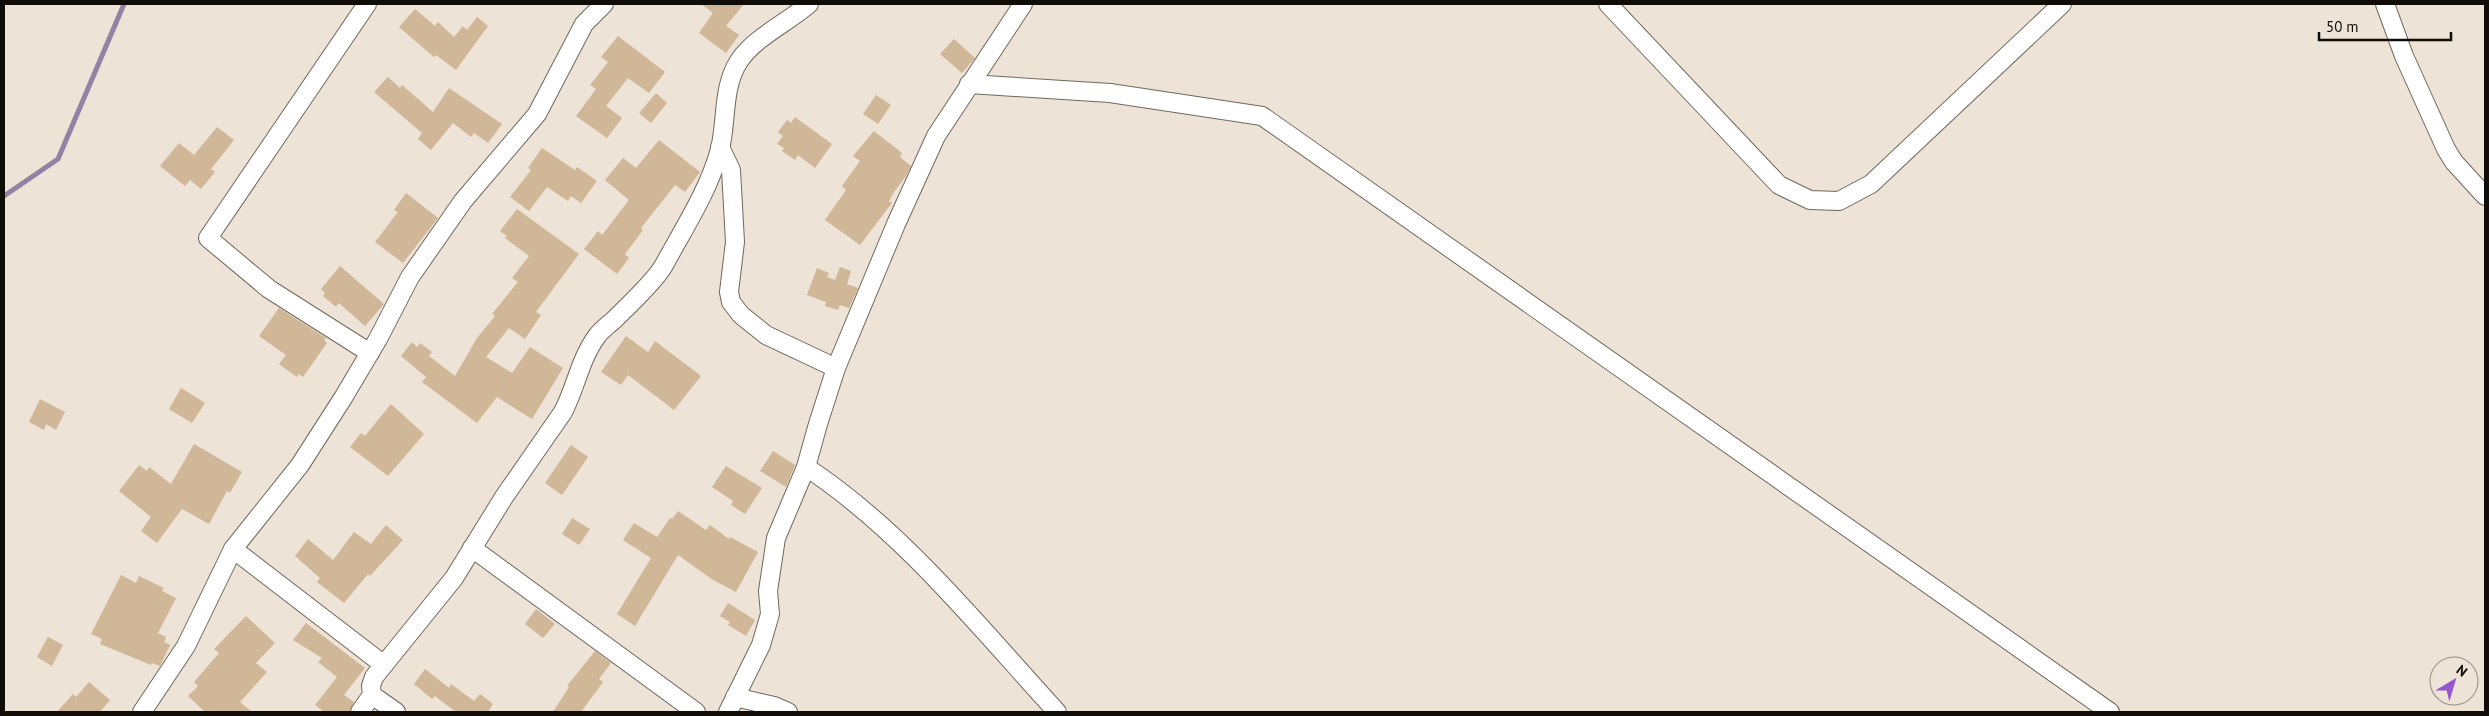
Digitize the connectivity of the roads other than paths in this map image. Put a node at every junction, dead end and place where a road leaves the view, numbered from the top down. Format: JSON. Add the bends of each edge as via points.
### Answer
{"nodes":[{"id":1,"x":367,"y":4,"type":"edge"},
{"id":2,"x":604,"y":4,"type":"edge"},
{"id":3,"x":809,"y":4,"type":"edge"},
{"id":4,"x":1023,"y":4,"type":"edge"},
{"id":5,"x":1608,"y":4,"type":"edge"},
{"id":6,"x":2062,"y":4,"type":"edge"},
{"id":7,"x":2386,"y":4,"type":"edge"},
{"id":8,"x":968,"y":84,"type":"junction"},
{"id":9,"x":720,"y":147,"type":"junction"},
{"id":10,"x":2485,"y":196,"type":"edge"},
{"id":11,"x":370,"y":353,"type":"junction"},
{"id":12,"x":836,"y":368,"type":"junction"},
{"id":13,"x":806,"y":467,"type":"junction"},
{"id":14,"x":472,"y":548,"type":"junction"},
{"id":15,"x":233,"y":549,"type":"junction"},
{"id":16,"x":384,"y":665,"type":"junction"},
{"id":17,"x":372,"y":695,"type":"junction"},
{"id":18,"x":732,"y":704,"type":"edge"},
{"id":19,"x":142,"y":712,"type":"edge"},
{"id":20,"x":360,"y":712,"type":"edge"},
{"id":21,"x":396,"y":712,"type":"edge"},
{"id":22,"x":696,"y":712,"type":"edge"},
{"id":23,"x":788,"y":712,"type":"edge"},
{"id":24,"x":1057,"y":712,"type":"edge"},
{"id":25,"x":2110,"y":712,"type":"edge"}],
"edges":[{"from":1,"to":11,"type":"street","via":[[208,238],[269,289]]},
{"from":2,"to":11,"type":"street","via":[[584,24],[537,114],[463,200],[410,277]]},
{"from":3,"to":9,"type":"street","via":[[751,47],[739,61],[731,79]]},
{"from":4,"to":8,"type":"street"},
{"from":5,"to":6,"type":"street","via":[[1779,185],[1810,200],[1839,201],[1871,184]]},
{"from":7,"to":10,"type":"street","via":[[2404,56],[2446,149]]},
{"from":8,"to":12,"type":"street","via":[[936,136]]},
{"from":8,"to":25,"type":"street","via":[[1110,93],[1262,116]]},
{"from":9,"to":12,"type":"street","via":[[732,178],[736,242],[729,292],[731,302],[766,335]]},
{"from":9,"to":14,"type":"street","via":[[705,186],[662,268],[598,335],[588,350],[563,412]]},
{"from":11,"to":15,"type":"street","via":[[300,465]]},
{"from":12,"to":13,"type":"street"},
{"from":13,"to":18,"type":"street","via":[[776,538],[768,591],[770,614],[761,645]]},
{"from":13,"to":24,"type":"street","via":[[843,492],[886,532],[951,596]]},
{"from":14,"to":16,"type":"street","via":[[454,578]]},
{"from":14,"to":22,"type":"street"},
{"from":15,"to":16,"type":"street"},
{"from":15,"to":19,"type":"street","via":[[186,646]]},
{"from":16,"to":17,"type":"street","via":[[374,677]]},
{"from":17,"to":20,"type":"street"},
{"from":17,"to":21,"type":"street"},
{"from":18,"to":23,"type":"street","via":[[774,706]]}]}
